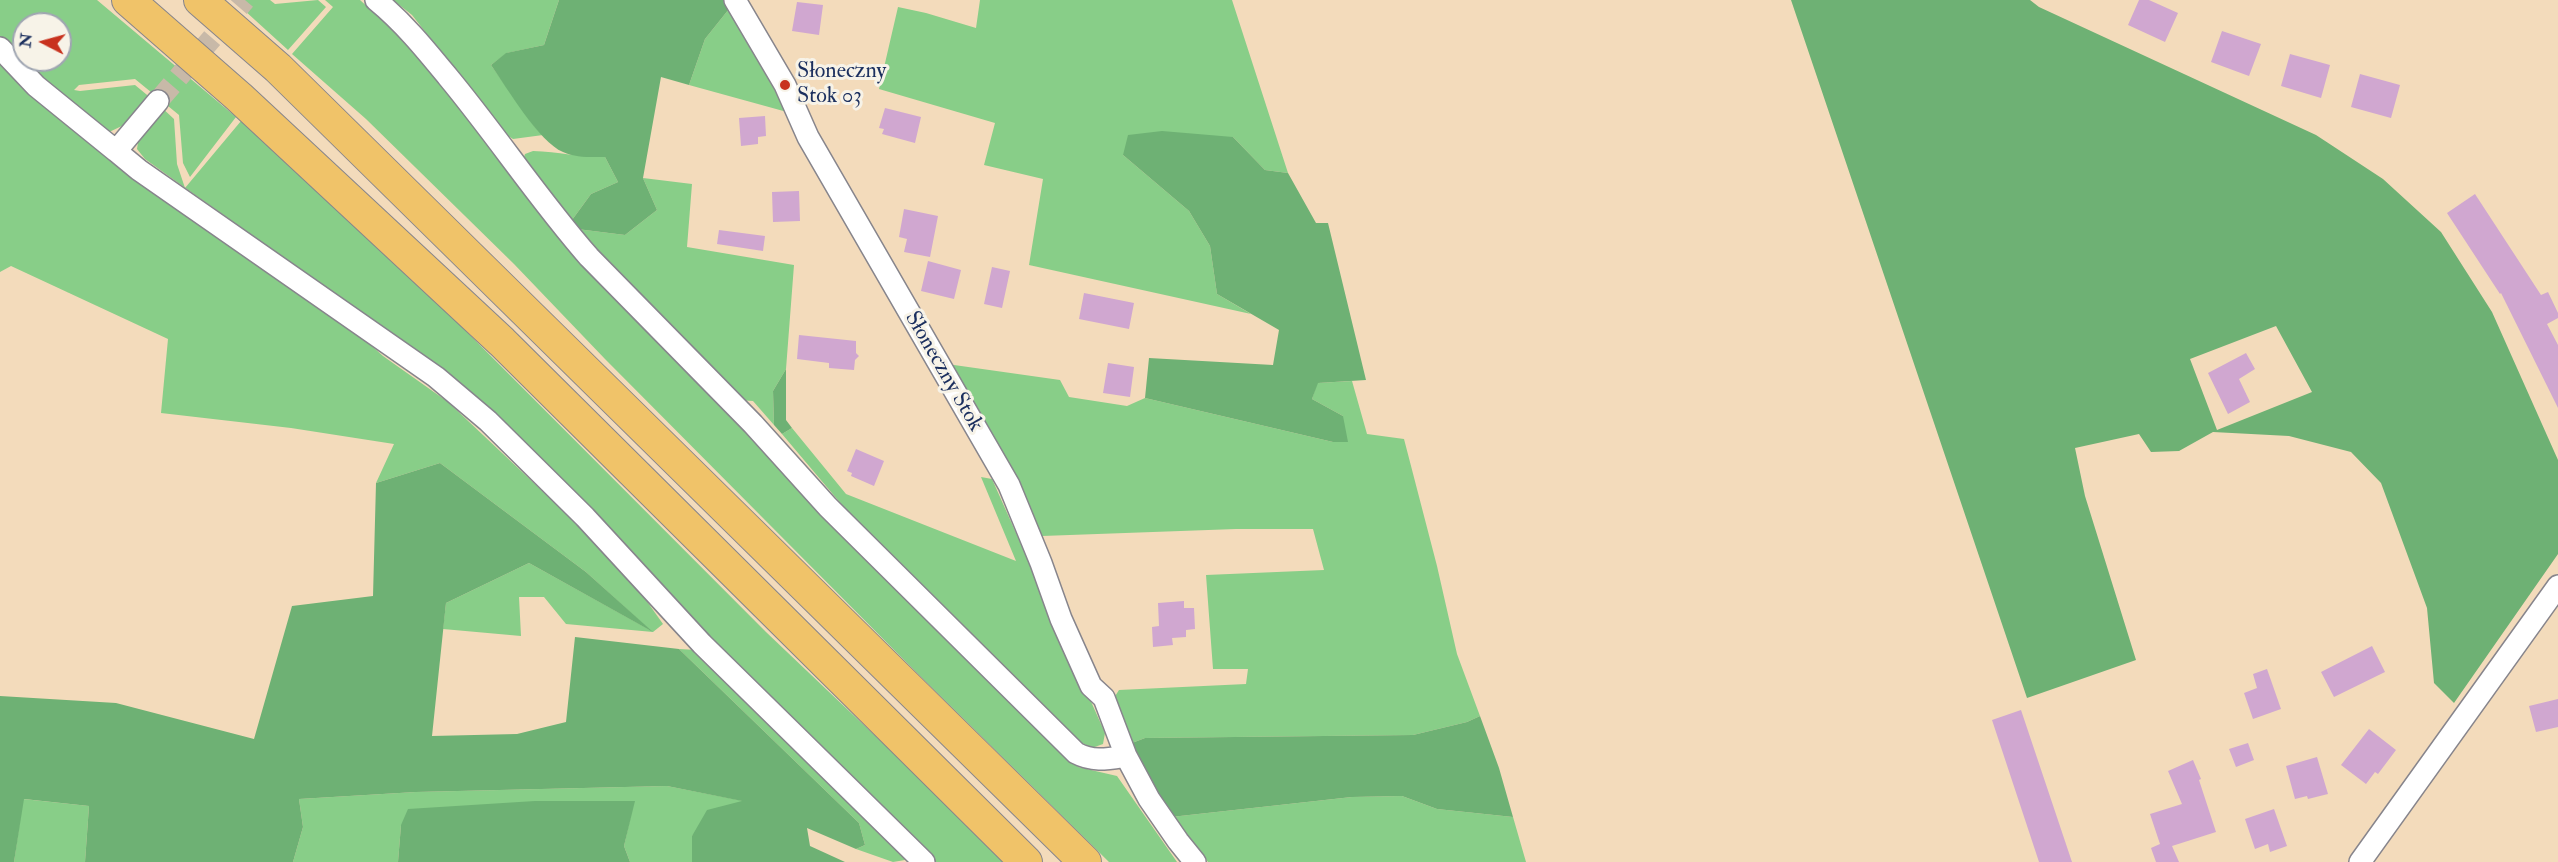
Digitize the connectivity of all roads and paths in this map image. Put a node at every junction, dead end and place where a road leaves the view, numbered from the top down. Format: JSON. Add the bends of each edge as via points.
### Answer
{"nodes":[{"id":1,"x":128,"y":0,"type":"edge"},
{"id":2,"x":200,"y":0,"type":"edge"},
{"id":3,"x":376,"y":0,"type":"edge"},
{"id":4,"x":735,"y":0,"type":"edge"},
{"id":5,"x":0,"y":48,"type":"edge"},
{"id":6,"x":158,"y":101,"type":"tunnel mouth"},
{"id":7,"x":116,"y":151,"type":"junction"},
{"id":8,"x":2558,"y":586,"type":"edge"},
{"id":9,"x":1126,"y":756,"type":"junction"},
{"id":10,"x":924,"y":862,"type":"edge"},
{"id":11,"x":1026,"y":862,"type":"edge"},
{"id":12,"x":1085,"y":862,"type":"edge"},
{"id":13,"x":1195,"y":862,"type":"edge"},
{"id":14,"x":2360,"y":862,"type":"edge"}],
"edges":[{"from":1,"to":11,"type":"highway","via":[[239,97],[502,342]]},
{"from":2,"to":12,"type":"highway","via":[[286,76]]},
{"from":3,"to":9,"type":"street","via":[[409,30],[589,257],[753,424],[828,507],[1077,753],[1101,760]]},
{"from":4,"to":9,"type":"street","name":"Słoneczny Stok","via":[[785,85],[808,137],[1009,486],[1061,619],[1091,686],[1104,698]]},
{"from":5,"to":7,"type":"street","via":[[36,86]]},
{"from":6,"to":7,"type":"street"},
{"from":7,"to":10,"type":"street","via":[[436,377],[488,421],[585,517],[702,644]]},
{"from":8,"to":14,"type":"street"},
{"from":9,"to":13,"type":"street","name":"Słoneczny Stok","via":[[1149,799]]}]}
